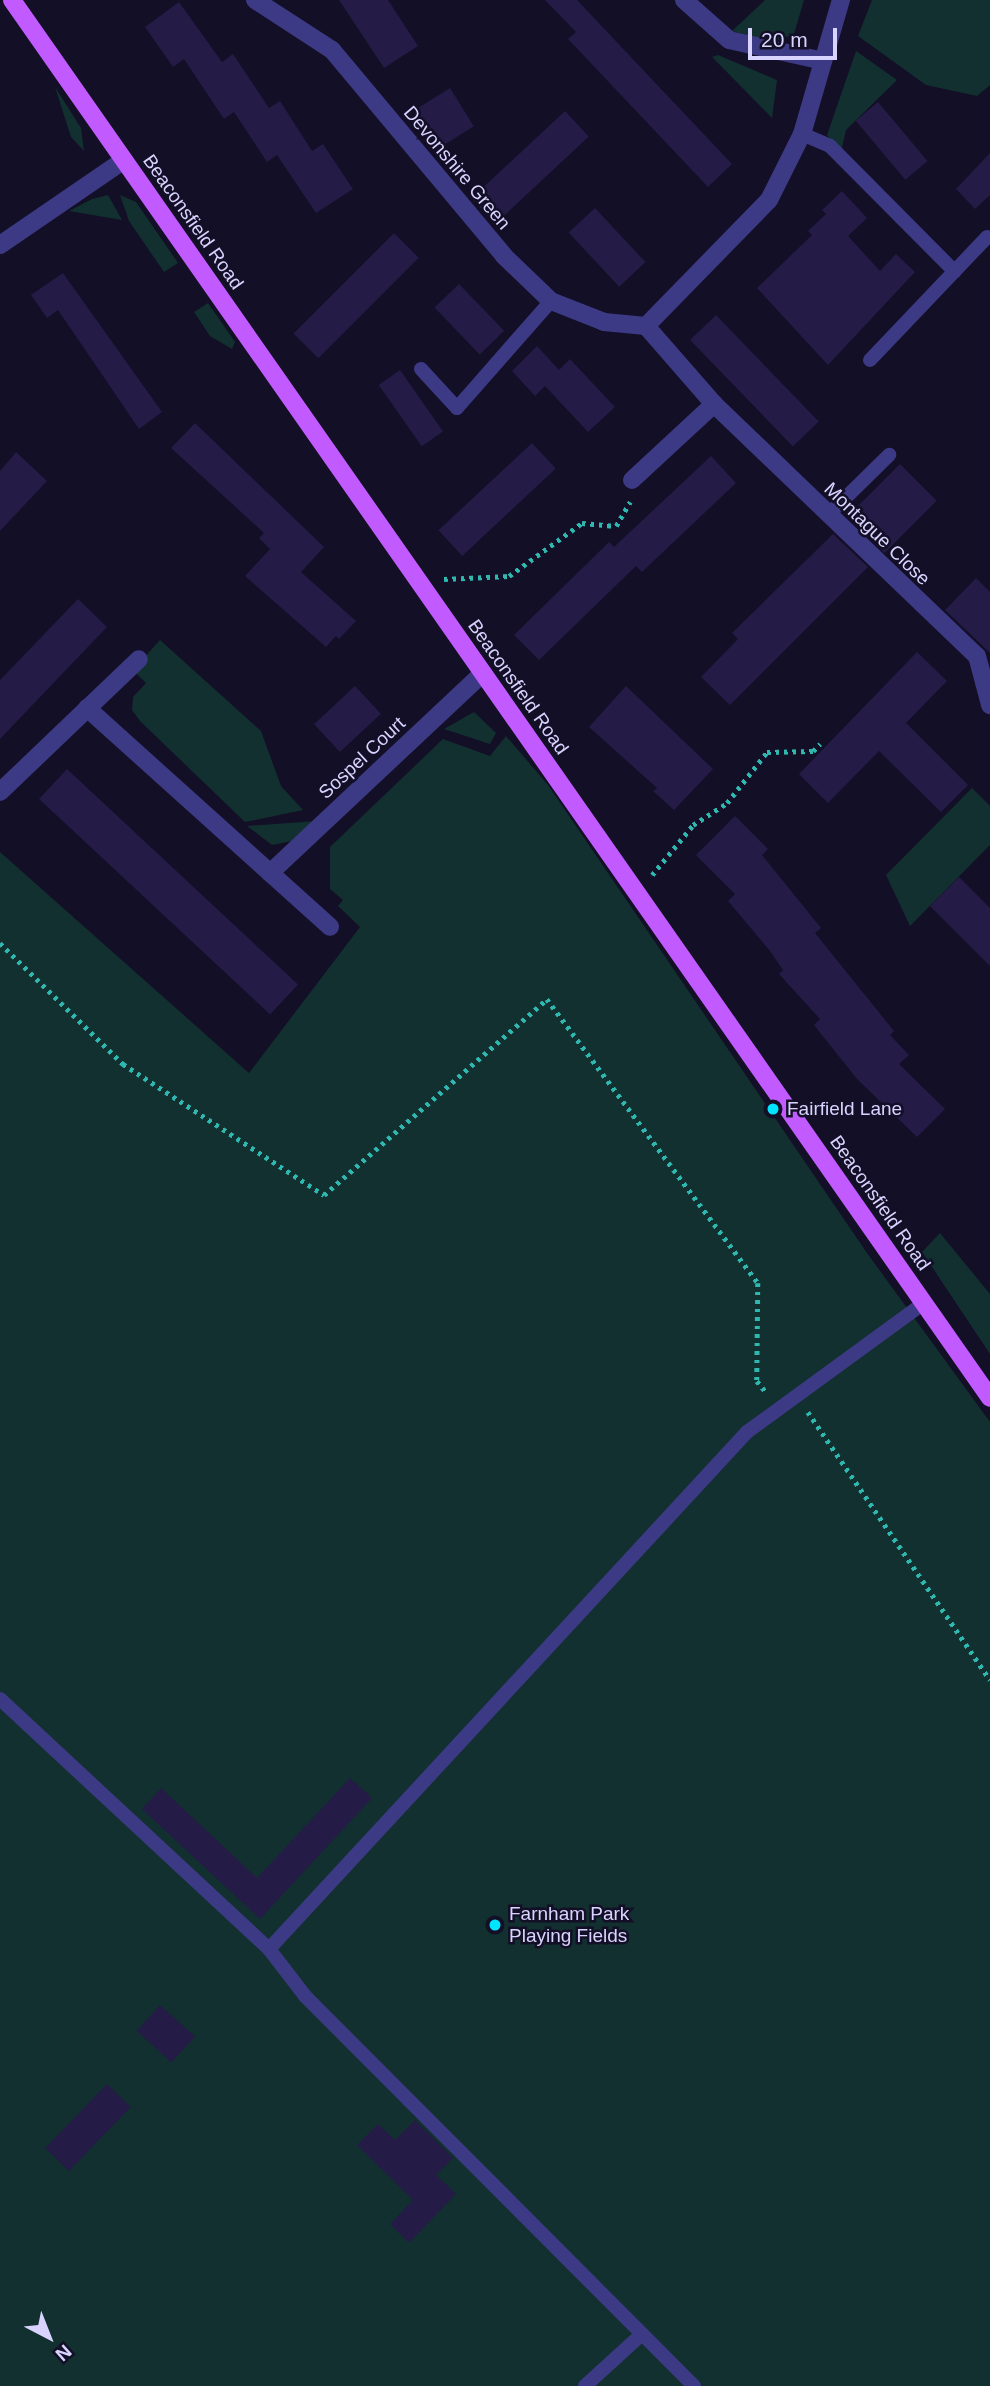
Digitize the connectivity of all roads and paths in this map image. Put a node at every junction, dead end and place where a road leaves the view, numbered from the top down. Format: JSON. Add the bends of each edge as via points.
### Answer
{"nodes":[{"id":1,"x":12,"y":0,"type":"edge"},
{"id":2,"x":255,"y":0,"type":"edge"},
{"id":3,"x":684,"y":0,"type":"edge"},
{"id":4,"x":841,"y":0,"type":"edge"},
{"id":5,"x":819,"y":60,"type":"junction"},
{"id":6,"x":802,"y":134,"type":"junction"},
{"id":7,"x":124,"y":160,"type":"junction"},
{"id":8,"x":987,"y":237,"type":"dead end"},
{"id":9,"x":0,"y":245,"type":"edge"},
{"id":10,"x":954,"y":272,"type":"junction"},
{"id":11,"x":551,"y":301,"type":"junction"},
{"id":12,"x":646,"y":326,"type":"junction"},
{"id":13,"x":870,"y":360,"type":"dead end"},
{"id":14,"x":421,"y":369,"type":"dead end"},
{"id":15,"x":714,"y":404,"type":"junction"},
{"id":16,"x":889,"y":455,"type":"dead end"},
{"id":17,"x":632,"y":480,"type":"joint"},
{"id":18,"x":828,"y":515,"type":"junction"},
{"id":19,"x":418,"y":580,"type":"junction"},
{"id":20,"x":139,"y":659,"type":"dead end"},
{"id":21,"x":483,"y":673,"type":"junction"},
{"id":22,"x":990,"y":705,"type":"edge"},
{"id":23,"x":87,"y":708,"type":"junction"},
{"id":24,"x":820,"y":744,"type":"dead end"},
{"id":25,"x":0,"y":792,"type":"edge"},
{"id":26,"x":270,"y":873,"type":"junction"},
{"id":27,"x":636,"y":894,"type":"junction"},
{"id":28,"x":330,"y":927,"type":"dead end"},
{"id":29,"x":0,"y":943,"type":"edge"},
{"id":30,"x":925,"y":1302,"type":"junction"},
{"id":31,"x":797,"y":1395,"type":"junction"},
{"id":32,"x":990,"y":1398,"type":"edge"},
{"id":33,"x":779,"y":1408,"type":"junction"},
{"id":34,"x":990,"y":1680,"type":"edge"},
{"id":35,"x":0,"y":1699,"type":"edge"},
{"id":36,"x":270,"y":1949,"type":"junction"},
{"id":37,"x":642,"y":2334,"type":"junction"},
{"id":38,"x":585,"y":2386,"type":"edge"},
{"id":39,"x":694,"y":2386,"type":"edge"}],
"edges":[{"from":1,"to":7,"type":"main road","name":"Beaconsfield Road"},
{"from":2,"to":11,"type":"street","name":"Devonshire Green","via":[[331,50],[504,256]]},
{"from":3,"to":5,"type":"street","via":[[729,40]]},
{"from":4,"to":5,"type":"street"},
{"from":5,"to":6,"type":"street"},
{"from":6,"to":10,"type":"lane","via":[[830,146]]},
{"from":6,"to":12,"type":"street","via":[[769,200]]},
{"from":7,"to":9,"type":"street"},
{"from":7,"to":19,"type":"main road","name":"Beaconsfield Road"},
{"from":8,"to":10,"type":"lane"},
{"from":10,"to":13,"type":"lane"},
{"from":11,"to":12,"type":"street","name":"Devonshire Green","via":[[604,322]]},
{"from":11,"to":14,"type":"lane","via":[[457,408]]},
{"from":12,"to":15,"type":"street"},
{"from":15,"to":17,"type":"street"},
{"from":15,"to":18,"type":"street","name":"Montague Close"},
{"from":16,"to":18,"type":"lane"},
{"from":17,"to":19,"type":"path","via":[[629,511],[616,526],[582,523],[509,576]]},
{"from":18,"to":22,"type":"street","name":"Montague Close","via":[[977,656]]},
{"from":19,"to":21,"type":"main road","name":"Beaconsfield Road"},
{"from":20,"to":23,"type":"street"},
{"from":21,"to":26,"type":"street","name":"Sospel Court"},
{"from":21,"to":27,"type":"main road","name":"Beaconsfield Road"},
{"from":23,"to":25,"type":"street"},
{"from":23,"to":26,"type":"street"},
{"from":24,"to":27,"type":"path","via":[[813,751],[767,752],[727,803],[693,825]]},
{"from":26,"to":28,"type":"street"},
{"from":27,"to":30,"type":"main road","name":"Beaconsfield Road"},
{"from":29,"to":33,"type":"path","via":[[123,1064],[324,1195],[547,999],[758,1283],[757,1381]]},
{"from":30,"to":31,"type":"lane"},
{"from":30,"to":32,"type":"main road","name":"Beaconsfield Road"},
{"from":31,"to":33,"type":"lane"},
{"from":31,"to":34,"type":"path"},
{"from":33,"to":36,"type":"lane","via":[[747,1432]]},
{"from":35,"to":36,"type":"lane"},
{"from":36,"to":37,"type":"lane","via":[[305,1996]]},
{"from":37,"to":38,"type":"lane"},
{"from":37,"to":39,"type":"lane"}]}
